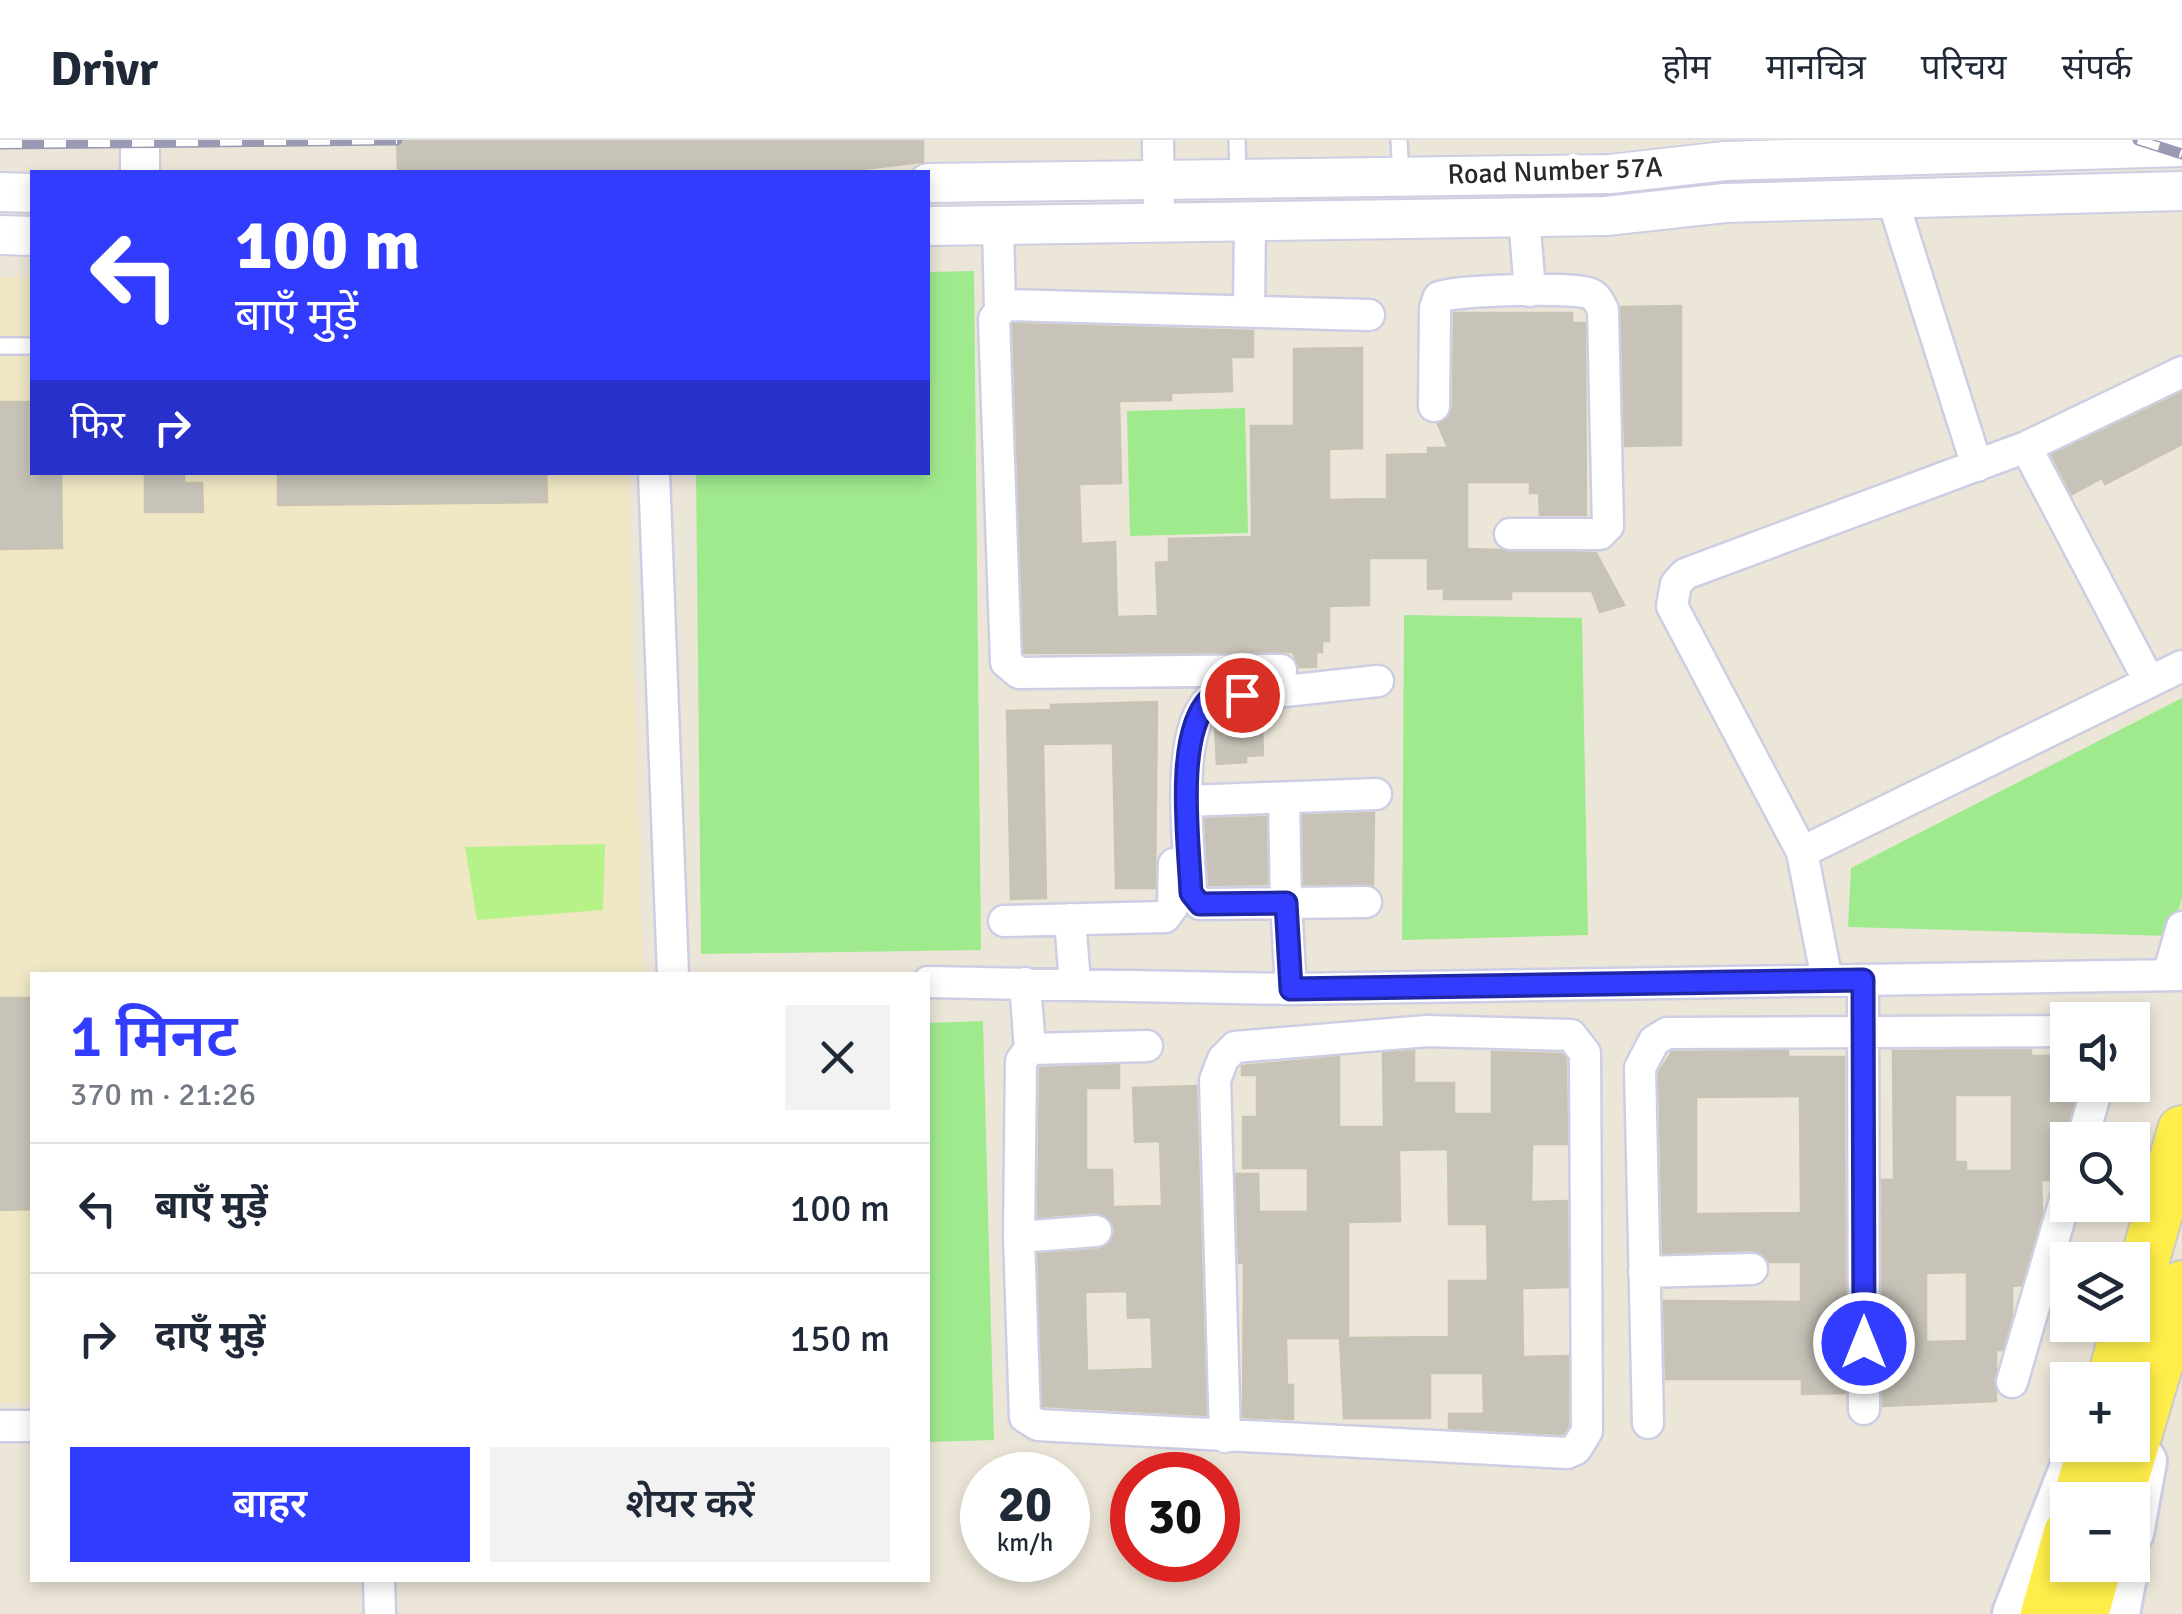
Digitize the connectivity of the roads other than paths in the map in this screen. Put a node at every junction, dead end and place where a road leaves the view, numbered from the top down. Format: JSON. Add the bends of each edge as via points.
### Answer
{"nodes":[{"id":1,"x":140,"y":140,"type":"edge"},
{"id":2,"x":1158,"y":140,"type":"edge"},
{"id":3,"x":2182,"y":147,"type":"edge"},
{"id":4,"x":1725,"y":150,"type":"edge"},
{"id":5,"x":1237,"y":158,"type":"edge"},
{"id":6,"x":1400,"y":158,"type":"edge"},
{"id":7,"x":140,"y":170,"type":"edge"},
{"id":8,"x":1158,"y":180,"type":"junction"},
{"id":9,"x":930,"y":183,"type":"edge"},
{"id":10,"x":2182,"y":191,"type":"edge"},
{"id":11,"x":0,"y":192,"type":"edge"},
{"id":12,"x":30,"y":193,"type":"edge"},
{"id":13,"x":1892,"y":198,"type":"junction"},
{"id":14,"x":1725,"y":202,"type":"junction"},
{"id":15,"x":1524,"y":217,"type":"junction"},
{"id":16,"x":1250,"y":221,"type":"junction"},
{"id":17,"x":1158,"y":222,"type":"junction"},
{"id":18,"x":930,"y":226,"type":"edge"},
{"id":19,"x":998,"y":226,"type":"junction"},
{"id":20,"x":0,"y":235,"type":"edge"},
{"id":21,"x":30,"y":236,"type":"edge"},
{"id":22,"x":1530,"y":290,"type":"junction"},
{"id":23,"x":1000,"y":308,"type":"junction"},
{"id":24,"x":1249,"y":310,"type":"junction"},
{"id":25,"x":1369,"y":316,"type":"dead end"},
{"id":26,"x":0,"y":346,"type":"edge"},
{"id":27,"x":30,"y":346,"type":"edge"},
{"id":28,"x":2182,"y":372,"type":"edge"},
{"id":29,"x":1434,"y":406,"type":"dead end"},
{"id":30,"x":2026,"y":448,"type":"junction"},
{"id":31,"x":1976,"y":466,"type":"junction"},
{"id":32,"x":654,"y":475,"type":"edge"},
{"id":33,"x":1510,"y":534,"type":"dead end"},
{"id":34,"x":2182,"y":666,"type":"edge"},
{"id":35,"x":1281,"y":670,"type":"dead end"},
{"id":36,"x":1378,"y":681,"type":"dead end"},
{"id":37,"x":2149,"y":681,"type":"junction"},
{"id":38,"x":1176,"y":707,"type":"dead end"},
{"id":39,"x":1376,"y":794,"type":"dead end"},
{"id":40,"x":1284,"y":798,"type":"junction"},
{"id":41,"x":1187,"y":801,"type":"junction"},
{"id":42,"x":1802,"y":852,"type":"junction"},
{"id":43,"x":1366,"y":902,"type":"dead end"},
{"id":44,"x":1286,"y":903,"type":"junction"},
{"id":45,"x":1070,"y":919,"type":"junction"},
{"id":46,"x":1004,"y":921,"type":"dead end"},
{"id":47,"x":2182,"y":927,"type":"edge"},
{"id":48,"x":673,"y":972,"type":"edge"},
{"id":49,"x":2175,"y":975,"type":"edge"},
{"id":50,"x":1827,"y":980,"type":"junction"},
{"id":51,"x":1863,"y":980,"type":"junction"},
{"id":52,"x":930,"y":982,"type":"edge"},
{"id":53,"x":1025,"y":983,"type":"junction"},
{"id":54,"x":1075,"y":983,"type":"junction"},
{"id":55,"x":1424,"y":986,"type":"junction"},
{"id":56,"x":1291,"y":989,"type":"junction"},
{"id":57,"x":1427,"y":1030,"type":"junction"},
{"id":58,"x":1865,"y":1031,"type":"junction"},
{"id":59,"x":2050,"y":1031,"type":"edge"},
{"id":60,"x":1146,"y":1046,"type":"dead end"},
{"id":61,"x":1030,"y":1049,"type":"junction"},
{"id":62,"x":2182,"y":1130,"type":"edge"},
{"id":63,"x":2059,"y":1222,"type":"edge"},
{"id":64,"x":1096,"y":1231,"type":"dead end"},
{"id":65,"x":1020,"y":1237,"type":"junction"},
{"id":66,"x":1752,"y":1268,"type":"dead end"},
{"id":67,"x":2150,"y":1270,"type":"edge"},
{"id":68,"x":1644,"y":1272,"type":"junction"},
{"id":69,"x":2182,"y":1285,"type":"edge"},
{"id":70,"x":2150,"y":1312,"type":"edge"},
{"id":71,"x":2136,"y":1342,"type":"edge"},
{"id":72,"x":2137,"y":1342,"type":"edge"},
{"id":73,"x":2012,"y":1382,"type":"dead end"},
{"id":74,"x":1864,"y":1409,"type":"dead end"},
{"id":75,"x":1648,"y":1423,"type":"dead end"},
{"id":76,"x":0,"y":1426,"type":"edge"},
{"id":77,"x":30,"y":1426,"type":"edge"},
{"id":78,"x":1225,"y":1437,"type":"junction"},
{"id":79,"x":2073,"y":1462,"type":"edge"},
{"id":80,"x":2120,"y":1482,"type":"edge"},
{"id":81,"x":2133,"y":1482,"type":"edge"},
{"id":82,"x":2053,"y":1582,"type":"edge"},
{"id":83,"x":2093,"y":1582,"type":"edge"},
{"id":84,"x":2124,"y":1582,"type":"edge"},
{"id":85,"x":2014,"y":1614,"type":"edge"},
{"id":86,"x":2044,"y":1614,"type":"edge"},
{"id":87,"x":2084,"y":1614,"type":"edge"},
{"id":88,"x":2118,"y":1614,"type":"edge"}],
"edges":[{"from":1,"to":7,"type":"street"},
{"from":2,"to":8,"type":"street"},
{"from":3,"to":4,"type":"street","name":"Road Number 57A"},
{"from":4,"to":6,"type":"street","name":"Road Number 57A","via":[[1610,174]]},
{"from":4,"to":14,"type":"street"},
{"from":5,"to":6,"type":"street","name":"Road Number 57A"},
{"from":5,"to":8,"type":"street","name":"Road Number 57A"},
{"from":8,"to":9,"type":"street","name":"Road Number 57A"},
{"from":8,"to":17,"type":"street"},
{"from":10,"to":13,"type":"street","name":"Road Number 57A"},
{"from":11,"to":12,"type":"street"},
{"from":13,"to":14,"type":"street","name":"Road Number 57A"},
{"from":13,"to":31,"type":"street"},
{"from":14,"to":15,"type":"street","name":"Road Number 57A","via":[[1606,216]]},
{"from":15,"to":16,"type":"street","name":"Road Number 57A"},
{"from":15,"to":22,"type":"street"},
{"from":16,"to":17,"type":"street","name":"Road Number 57A"},
{"from":16,"to":24,"type":"street"},
{"from":17,"to":19,"type":"street","name":"Road Number 57A"},
{"from":18,"to":19,"type":"street","name":"Road Number 57A"},
{"from":19,"to":23,"type":"street"},
{"from":20,"to":21,"type":"street"},
{"from":22,"to":29,"type":"street","via":[[1439,297]]},
{"from":22,"to":33,"type":"street","via":[[1589,293],[1602,310],[1609,518],[1600,534]]},
{"from":23,"to":24,"type":"street"},
{"from":23,"to":35,"type":"street","via":[[992,330],[1010,669]]},
{"from":24,"to":25,"type":"street"},
{"from":26,"to":27,"type":"lane"},
{"from":28,"to":30,"type":"street"},
{"from":30,"to":31,"type":"street"},
{"from":30,"to":37,"type":"street"},
{"from":31,"to":42,"type":"street","via":[[1685,574],[1676,584],[1672,606]]},
{"from":32,"to":48,"type":"street"},
{"from":34,"to":37,"type":"street"},
{"from":36,"to":41,"type":"street","via":[[1210,699],[1194,722]]},
{"from":37,"to":42,"type":"street"},
{"from":38,"to":45,"type":"street","via":[[1171,912]]},
{"from":39,"to":40,"type":"street"},
{"from":40,"to":41,"type":"street"},
{"from":40,"to":44,"type":"street"},
{"from":41,"to":44,"type":"street","via":[[1196,900]]},
{"from":42,"to":50,"type":"street"},
{"from":43,"to":44,"type":"street"},
{"from":44,"to":56,"type":"street"},
{"from":45,"to":46,"type":"street"},
{"from":45,"to":54,"type":"street"},
{"from":47,"to":49,"type":"street"},
{"from":49,"to":51,"type":"street"},
{"from":50,"to":51,"type":"street"},
{"from":50,"to":55,"type":"street"},
{"from":51,"to":58,"type":"street"},
{"from":52,"to":53,"type":"street"},
{"from":53,"to":54,"type":"street"},
{"from":53,"to":61,"type":"street"},
{"from":54,"to":56,"type":"street"},
{"from":55,"to":56,"type":"street"},
{"from":55,"to":57,"type":"street"},
{"from":57,"to":78,"type":"street","via":[[1235,1047],[1223,1059],[1215,1080]]},
{"from":57,"to":78,"type":"street","via":[[1570,1036],[1583,1046],[1587,1431],[1566,1453]]},
{"from":58,"to":59,"type":"street"},
{"from":58,"to":68,"type":"street","via":[[1667,1033],[1654,1041],[1640,1068]]},
{"from":58,"to":74,"type":"street"},
{"from":60,"to":61,"type":"street"},
{"from":61,"to":65,"type":"street","via":[[1020,1067]]},
{"from":62,"to":67,"type":"main road"},
{"from":63,"to":73,"type":"street"},
{"from":64,"to":65,"type":"street"},
{"from":65,"to":78,"type":"street","via":[[1026,1417],[1038,1426]]},
{"from":66,"to":68,"type":"street"},
{"from":68,"to":75,"type":"street"},
{"from":69,"to":70,"type":"main road"},
{"from":71,"to":80,"type":"main road"},
{"from":72,"to":81,"type":"main road"},
{"from":76,"to":77,"type":"street"},
{"from":79,"to":85,"type":"main road"},
{"from":82,"to":86,"type":"main road"},
{"from":83,"to":87,"type":"main road"},
{"from":84,"to":88,"type":"main road"}]}
